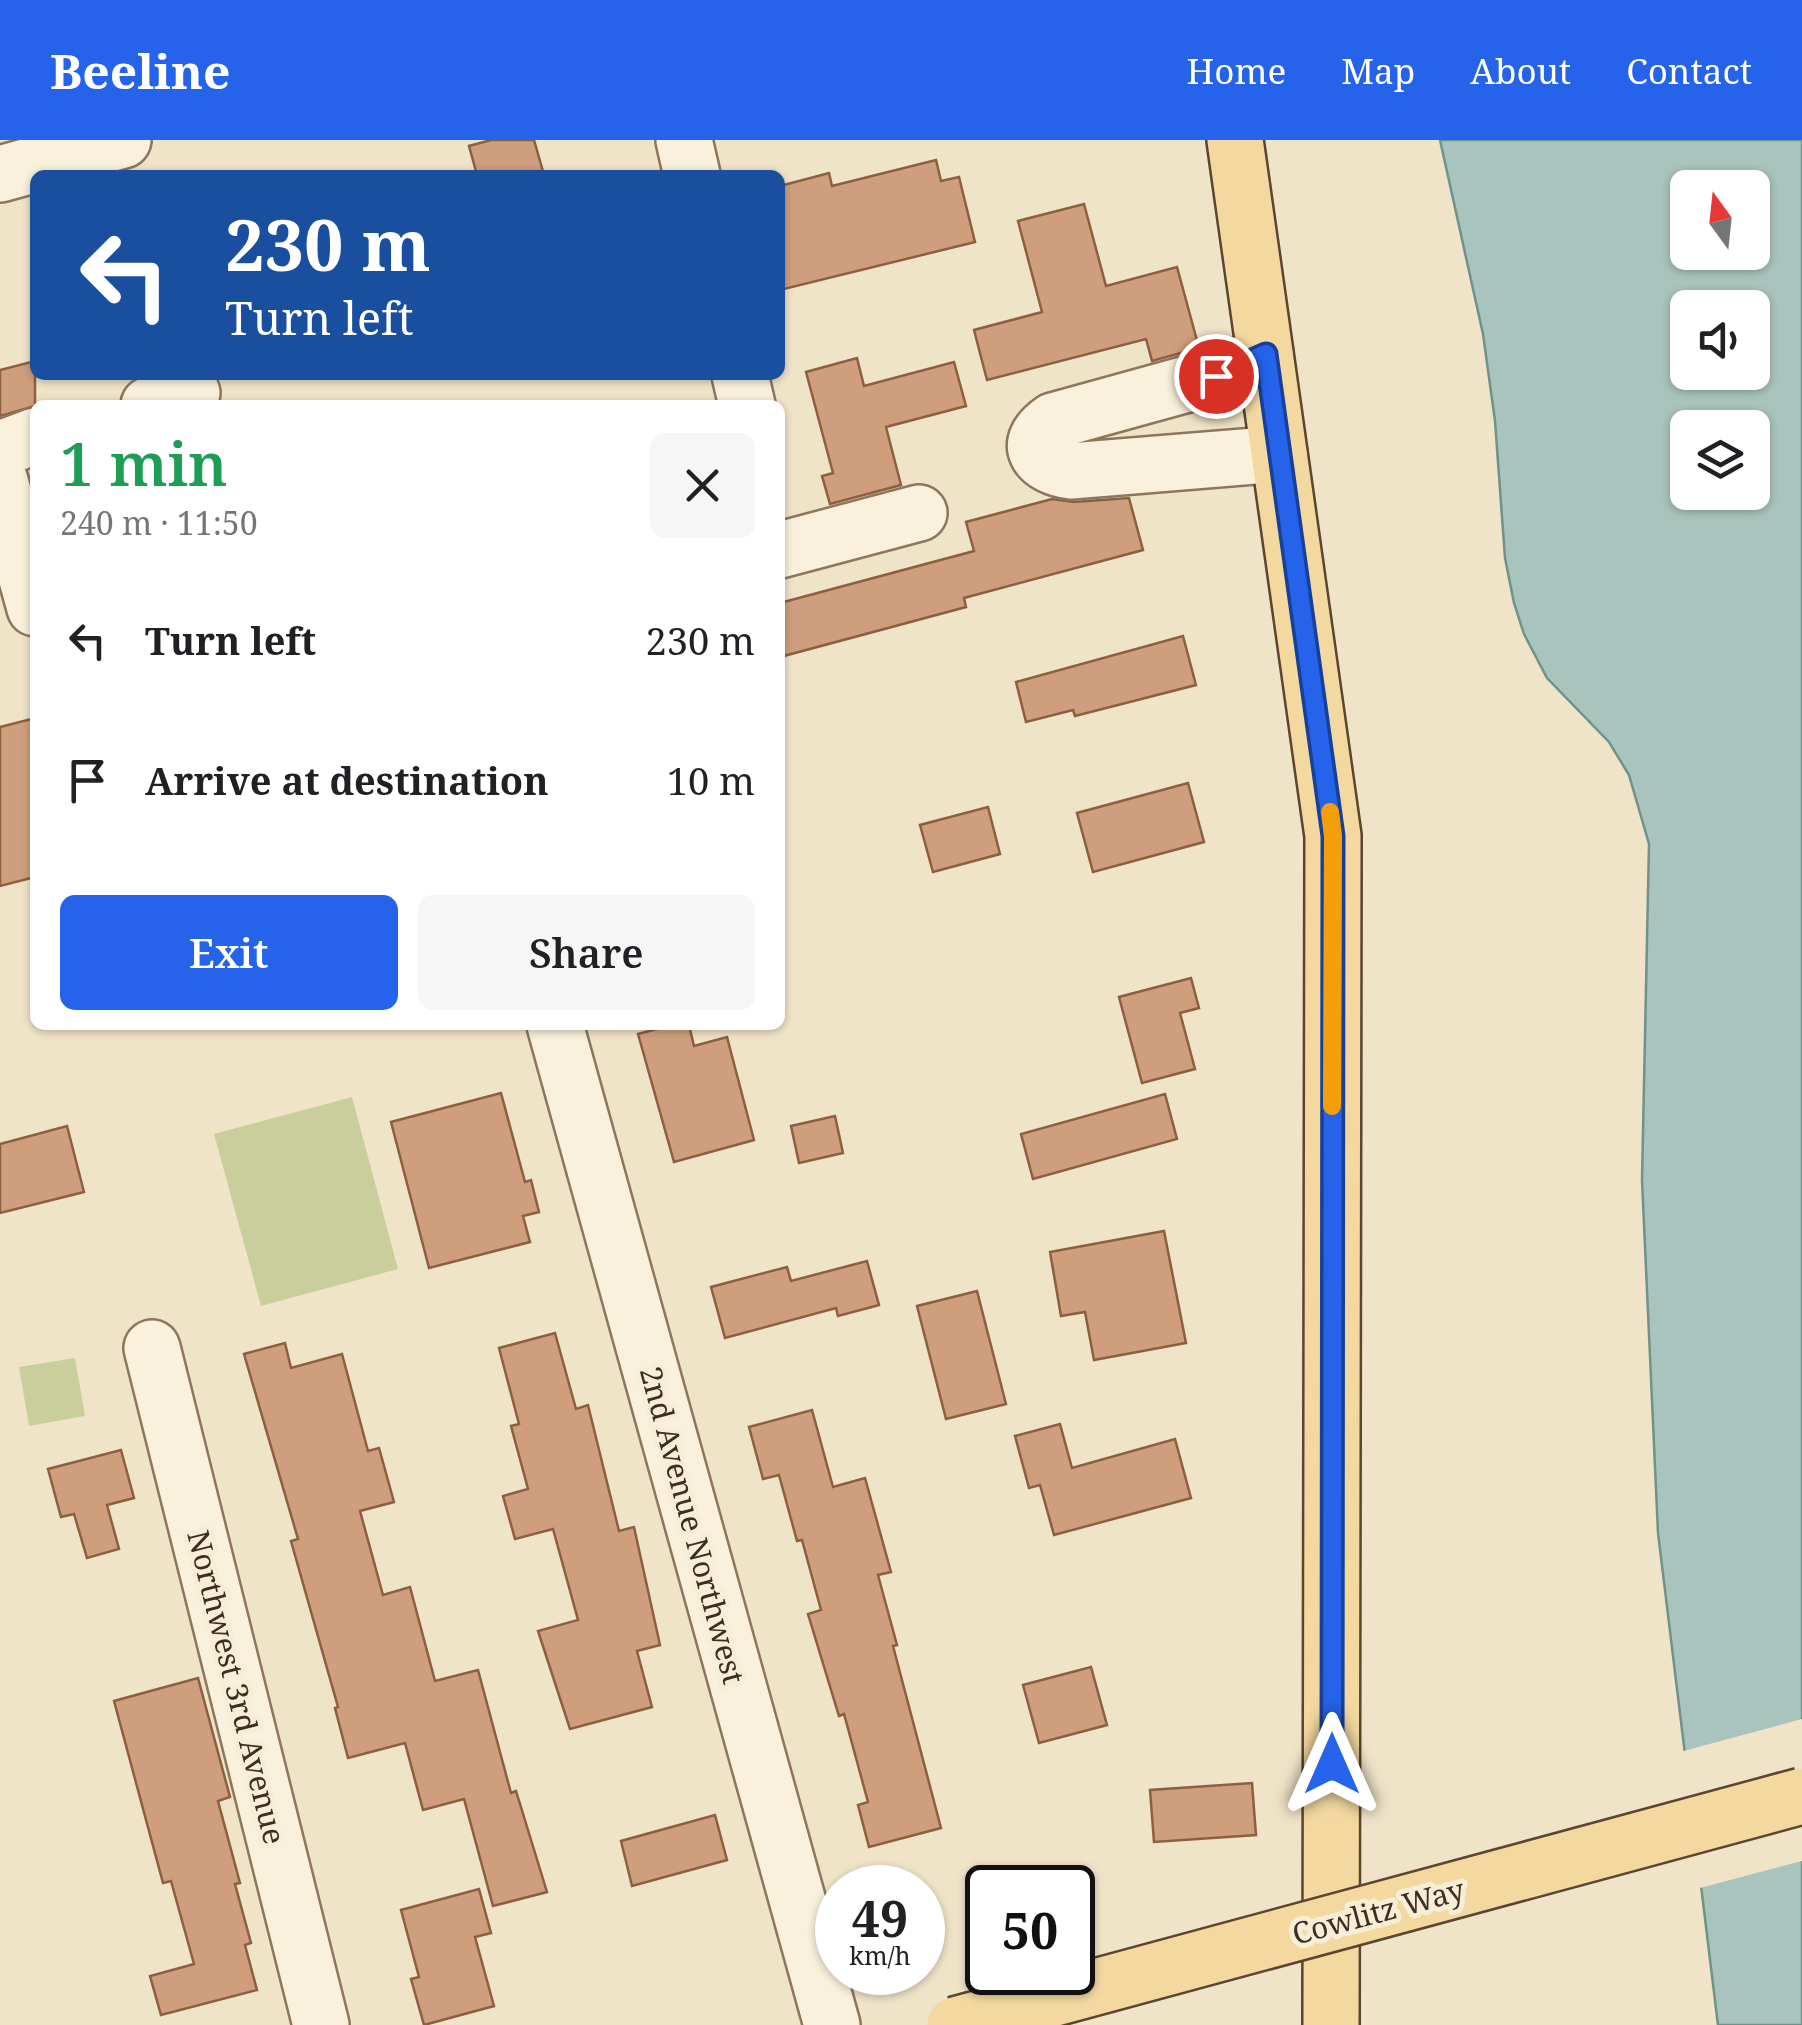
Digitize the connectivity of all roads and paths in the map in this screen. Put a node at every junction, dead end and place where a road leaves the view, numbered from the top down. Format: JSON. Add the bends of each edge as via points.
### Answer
{"nodes":[{"id":1,"x":124,"y":140,"type":"edge"},
{"id":2,"x":684,"y":140,"type":"edge"},
{"id":3,"x":1235,"y":140,"type":"edge"},
{"id":4,"x":133,"y":170,"type":"edge"},
{"id":5,"x":691,"y":170,"type":"edge"},
{"id":6,"x":0,"y":174,"type":"edge"},
{"id":7,"x":1266,"y":354,"type":"junction"},
{"id":8,"x":30,"y":438,"type":"edge"},
{"id":9,"x":0,"y":453,"type":"edge"},
{"id":10,"x":1279,"y":454,"type":"junction"},
{"id":11,"x":0,"y":481,"type":"edge"},
{"id":12,"x":919,"y":513,"type":"dead end"},
{"id":13,"x":785,"y":546,"type":"edge"},
{"id":14,"x":30,"y":590,"type":"edge"},
{"id":15,"x":556,"y":1030,"type":"edge"},
{"id":16,"x":152,"y":1348,"type":"dead end"},
{"id":17,"x":1802,"y":1796,"type":"edge"},
{"id":18,"x":322,"y":2025,"type":"edge"},
{"id":19,"x":832,"y":2025,"type":"edge"},
{"id":20,"x":954,"y":2025,"type":"edge"},
{"id":21,"x":1331,"y":2025,"type":"edge"}],
"edges":[{"from":1,"to":4,"type":"street"},
{"from":1,"to":6,"type":"street"},
{"from":2,"to":5,"type":"street"},
{"from":3,"to":7,"type":"main road"},
{"from":7,"to":10,"type":"main road"},
{"from":7,"to":10,"type":"street","via":[[1199,381],[1053,421],[1035,440],[1050,469],[1071,471]]},
{"from":8,"to":9,"type":"street"},
{"from":10,"to":21,"type":"main road","via":[[1333,836]]},
{"from":11,"to":14,"type":"street"},
{"from":12,"to":13,"type":"street"},
{"from":15,"to":19,"type":"street","name":"2nd Avenue Northwest"},
{"from":16,"to":18,"type":"street","name":"Northwest 3rd Avenue"},
{"from":17,"to":20,"type":"main road","name":"Cowlitz Way","bridge":true}]}
